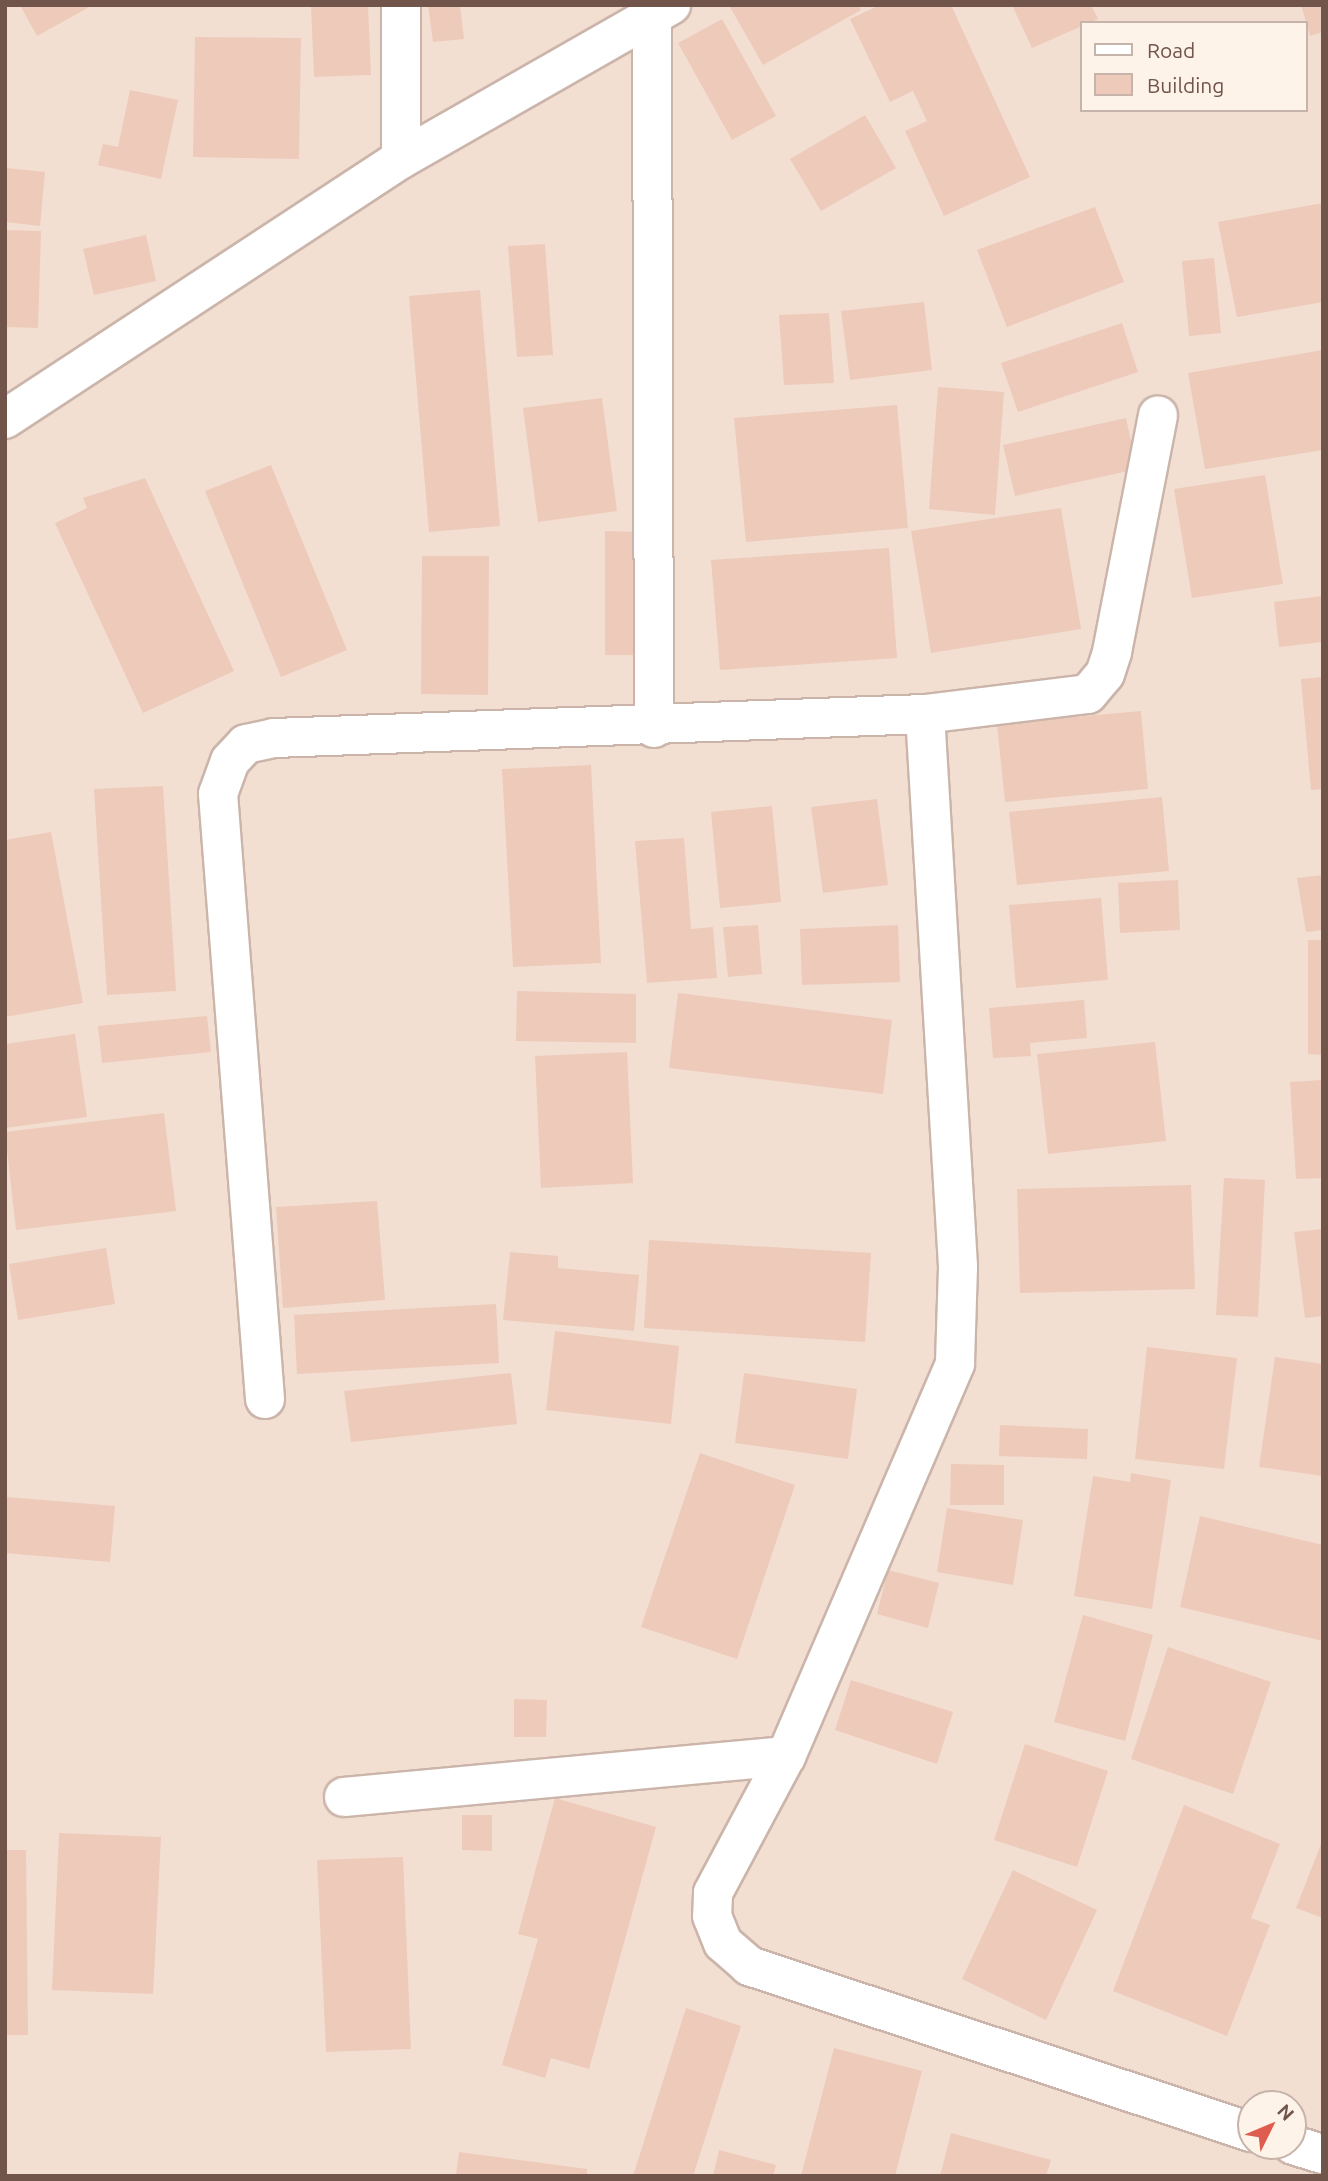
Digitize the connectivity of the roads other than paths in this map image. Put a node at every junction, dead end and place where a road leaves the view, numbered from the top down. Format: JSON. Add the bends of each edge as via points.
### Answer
{"nodes":[{"id":1,"x":401,"y":5,"type":"edge"},
{"id":2,"x":661,"y":10,"type":"edge"},
{"id":3,"x":401,"y":159,"type":"junction"},
{"id":4,"x":1158,"y":415,"type":"dead end"},
{"id":5,"x":5,"y":419,"type":"edge"},
{"id":6,"x":925,"y":714,"type":"junction"},
{"id":7,"x":654,"y":728,"type":"junction"},
{"id":8,"x":265,"y":1399,"type":"dead end"},
{"id":9,"x":786,"y":1756,"type":"junction"},
{"id":10,"x":344,"y":1797,"type":"dead end"},
{"id":11,"x":1237,"y":2127,"type":"edge"}],
"edges":[{"from":1,"to":3,"type":"street"},
{"from":2,"to":3,"type":"street"},
{"from":2,"to":7,"type":"street"},
{"from":3,"to":5,"type":"street"},
{"from":4,"to":6,"type":"street","via":[[1105,674],[1088,694],[1066,700]]},
{"from":6,"to":7,"type":"street"},
{"from":6,"to":9,"type":"street","via":[[958,1267],[955,1364]]},
{"from":7,"to":8,"type":"street","via":[[274,738],[246,744],[230,761],[218,794]]},
{"from":9,"to":10,"type":"street"},
{"from":9,"to":11,"type":"street","via":[[713,1893],[712,1916],[723,1943],[749,1966]]}]}
